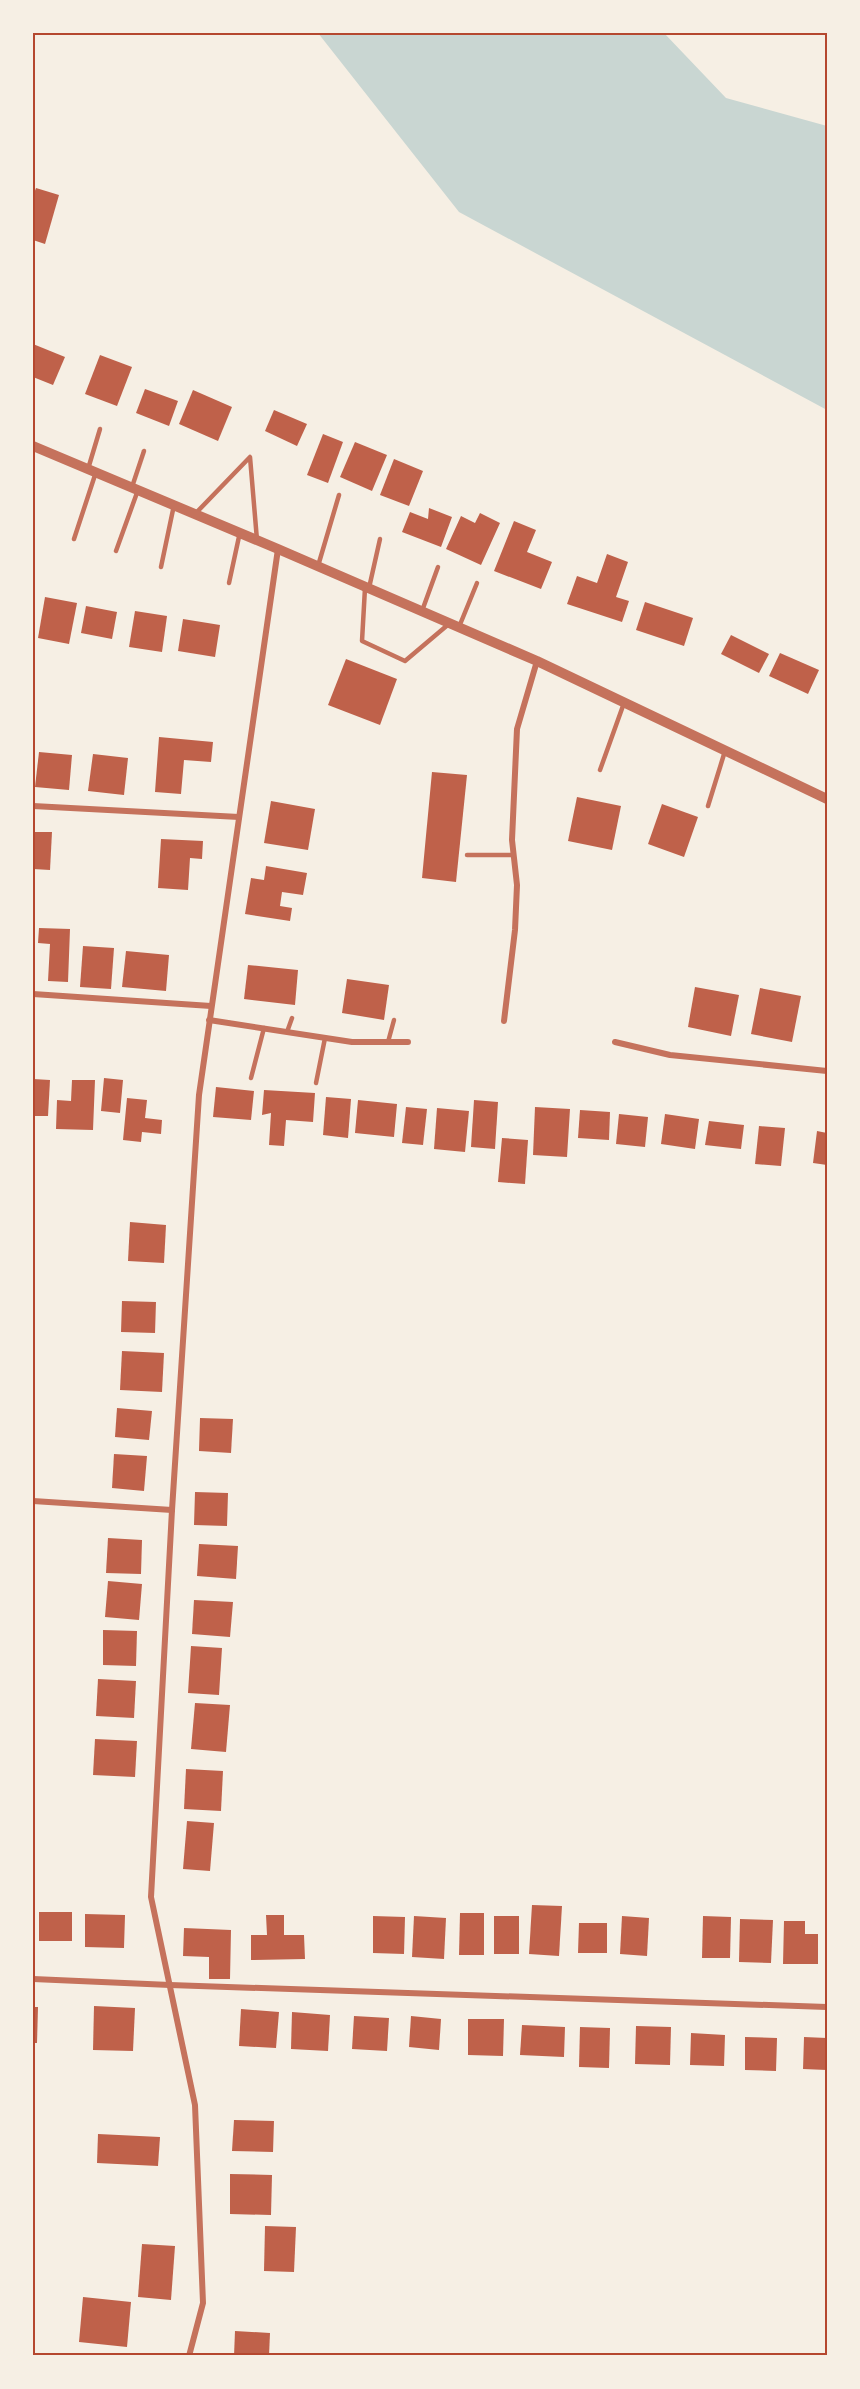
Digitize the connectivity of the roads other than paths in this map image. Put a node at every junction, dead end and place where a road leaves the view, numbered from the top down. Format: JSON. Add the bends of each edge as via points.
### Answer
{"nodes":[{"id":1,"x":100,"y":429,"type":"dead end"},
{"id":2,"x":33,"y":446,"type":"edge"},
{"id":3,"x":144,"y":451,"type":"dead end"},
{"id":4,"x":92,"y":471,"type":"junction"},
{"id":5,"x":135,"y":488,"type":"junction"},
{"id":6,"x":339,"y":495,"type":"dead end"},
{"id":7,"x":174,"y":505,"type":"junction"},
{"id":8,"x":195,"y":514,"type":"junction"},
{"id":9,"x":240,"y":532,"type":"junction"},
{"id":10,"x":74,"y":539,"type":"dead end"},
{"id":11,"x":380,"y":539,"type":"dead end"},
{"id":12,"x":257,"y":540,"type":"junction"},
{"id":13,"x":278,"y":549,"type":"junction"},
{"id":14,"x":116,"y":551,"type":"dead end"},
{"id":15,"x":318,"y":566,"type":"junction"},
{"id":16,"x":161,"y":567,"type":"dead end"},
{"id":17,"x":438,"y":567,"type":"dead end"},
{"id":18,"x":229,"y":583,"type":"dead end"},
{"id":19,"x":477,"y":583,"type":"dead end"},
{"id":20,"x":367,"y":587,"type":"junction"},
{"id":21,"x":422,"y":611,"type":"junction"},
{"id":22,"x":454,"y":625,"type":"junction"},
{"id":23,"x":537,"y":661,"type":"junction"},
{"id":24,"x":624,"y":702,"type":"junction"},
{"id":25,"x":725,"y":751,"type":"junction"},
{"id":26,"x":600,"y":770,"type":"dead end"},
{"id":27,"x":827,"y":799,"type":"edge"},
{"id":28,"x":33,"y":806,"type":"edge"},
{"id":29,"x":708,"y":806,"type":"dead end"},
{"id":30,"x":239,"y":817,"type":"junction"},
{"id":31,"x":467,"y":855,"type":"dead end"},
{"id":32,"x":513,"y":855,"type":"junction"},
{"id":33,"x":33,"y":994,"type":"edge"},
{"id":34,"x":212,"y":1006,"type":"junction"},
{"id":35,"x":292,"y":1018,"type":"dead end"},
{"id":36,"x":209,"y":1020,"type":"junction"},
{"id":37,"x":394,"y":1020,"type":"dead end"},
{"id":38,"x":504,"y":1021,"type":"dead end"},
{"id":39,"x":264,"y":1028,"type":"junction"},
{"id":40,"x":287,"y":1032,"type":"junction"},
{"id":41,"x":325,"y":1038,"type":"junction"},
{"id":42,"x":388,"y":1042,"type":"junction"},
{"id":43,"x":408,"y":1042,"type":"dead end"},
{"id":44,"x":615,"y":1042,"type":"dead end"},
{"id":45,"x":827,"y":1071,"type":"edge"},
{"id":46,"x":251,"y":1078,"type":"dead end"},
{"id":47,"x":316,"y":1083,"type":"dead end"},
{"id":48,"x":33,"y":1501,"type":"edge"},
{"id":49,"x":172,"y":1510,"type":"junction"},
{"id":50,"x":33,"y":1978,"type":"edge"},
{"id":51,"x":170,"y":1985,"type":"junction"},
{"id":52,"x":827,"y":2007,"type":"edge"},
{"id":53,"x":189,"y":2356,"type":"edge"}],
"edges":[{"from":1,"to":4,"type":"lane"},
{"from":2,"to":4,"type":"street"},
{"from":3,"to":5,"type":"lane"},
{"from":4,"to":5,"type":"street"},
{"from":4,"to":10,"type":"lane"},
{"from":5,"to":7,"type":"street"},
{"from":5,"to":14,"type":"lane"},
{"from":6,"to":15,"type":"lane"},
{"from":7,"to":8,"type":"street"},
{"from":7,"to":16,"type":"lane"},
{"from":8,"to":9,"type":"street"},
{"from":8,"to":12,"type":"lane","via":[[250,457]]},
{"from":9,"to":12,"type":"street"},
{"from":9,"to":18,"type":"lane"},
{"from":11,"to":20,"type":"lane"},
{"from":12,"to":13,"type":"street"},
{"from":13,"to":15,"type":"street"},
{"from":13,"to":30,"type":"street"},
{"from":15,"to":20,"type":"street"},
{"from":17,"to":21,"type":"lane"},
{"from":19,"to":22,"type":"lane"},
{"from":20,"to":21,"type":"street"},
{"from":20,"to":22,"type":"lane","via":[[362,641],[405,661]]},
{"from":21,"to":22,"type":"street"},
{"from":22,"to":23,"type":"street"},
{"from":23,"to":24,"type":"street"},
{"from":23,"to":32,"type":"street","via":[[517,729]]},
{"from":24,"to":25,"type":"street"},
{"from":24,"to":26,"type":"lane"},
{"from":25,"to":27,"type":"street"},
{"from":25,"to":29,"type":"lane"},
{"from":28,"to":30,"type":"street"},
{"from":30,"to":34,"type":"street"},
{"from":31,"to":32,"type":"lane"},
{"from":32,"to":38,"type":"street","via":[[517,885],[515,930]]},
{"from":33,"to":34,"type":"street"},
{"from":34,"to":36,"type":"street"},
{"from":35,"to":40,"type":"lane"},
{"from":36,"to":39,"type":"street"},
{"from":36,"to":49,"type":"street","via":[[199,1095]]},
{"from":37,"to":42,"type":"lane"},
{"from":39,"to":40,"type":"street"},
{"from":39,"to":46,"type":"lane"},
{"from":40,"to":41,"type":"street"},
{"from":41,"to":42,"type":"street"},
{"from":41,"to":47,"type":"lane"},
{"from":42,"to":43,"type":"street"},
{"from":44,"to":45,"type":"street","via":[[670,1055]]},
{"from":48,"to":49,"type":"street"},
{"from":49,"to":51,"type":"street","via":[[151,1897]]},
{"from":50,"to":51,"type":"street"},
{"from":51,"to":52,"type":"street"},
{"from":51,"to":53,"type":"street","via":[[195,2105],[203,2303]]}]}
